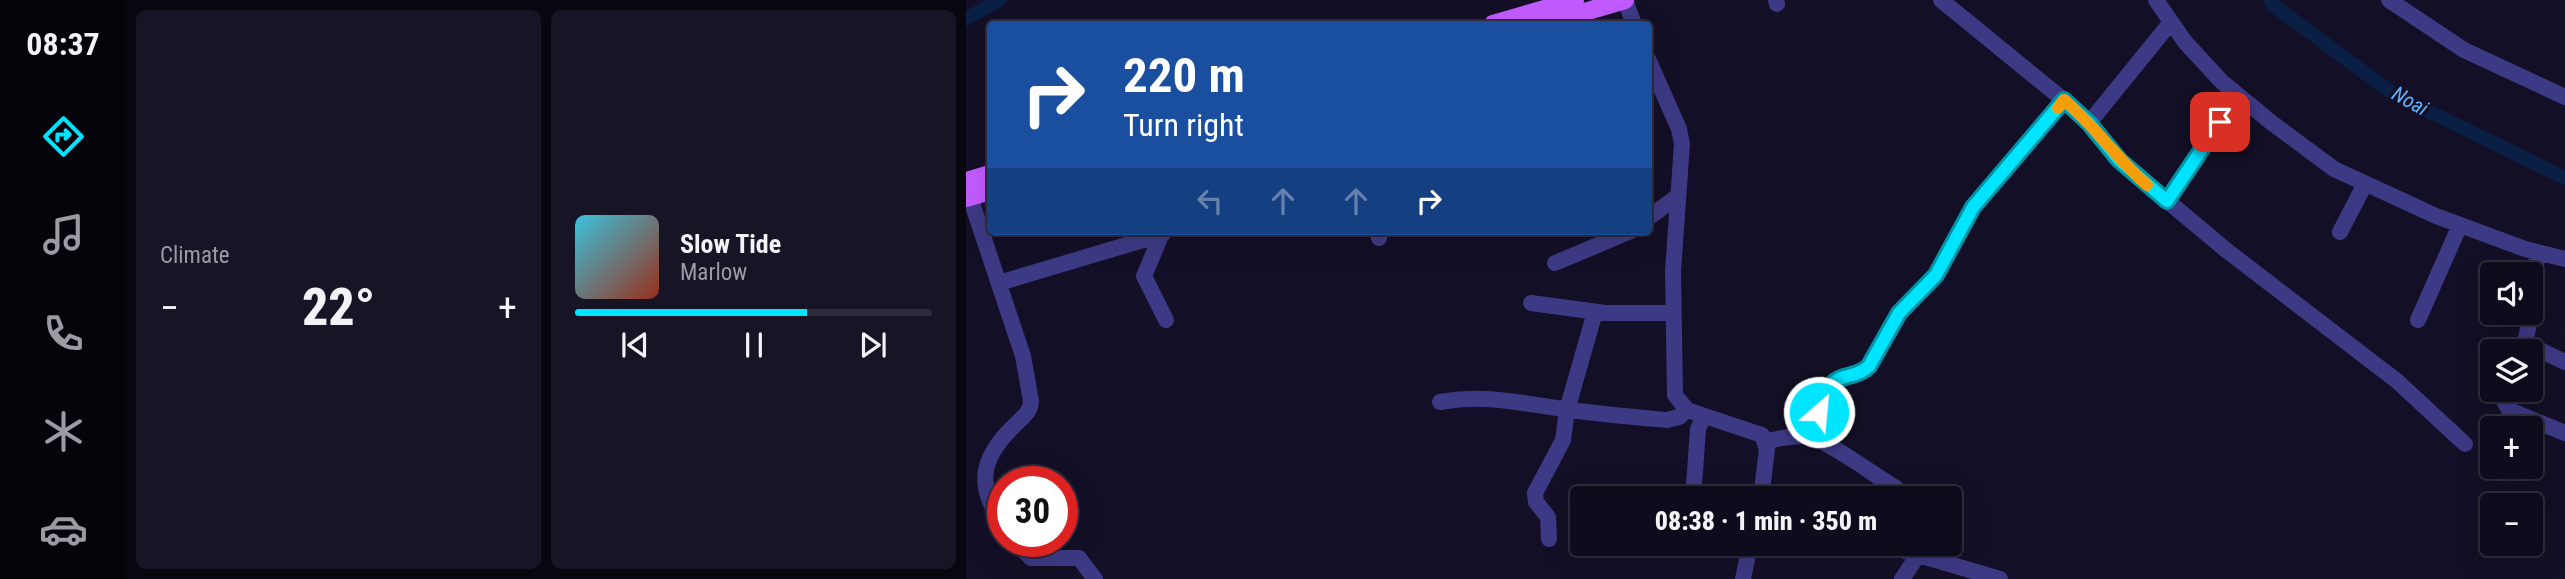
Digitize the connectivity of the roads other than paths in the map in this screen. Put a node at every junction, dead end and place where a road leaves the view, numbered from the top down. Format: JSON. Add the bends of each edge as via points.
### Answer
{"nodes":[{"id":1,"x":1575,"y":0,"type":"edge"},
{"id":2,"x":1625,"y":0,"type":"edge"},
{"id":3,"x":1941,"y":0,"type":"edge"},
{"id":4,"x":2156,"y":0,"type":"edge"},
{"id":5,"x":2389,"y":0,"type":"edge"},
{"id":6,"x":1503,"y":21,"type":"edge"},
{"id":7,"x":1554,"y":21,"type":"edge"},
{"id":8,"x":1633,"y":21,"type":"edge"},
{"id":9,"x":2171,"y":22,"type":"junction"},
{"id":10,"x":1653,"y":82,"type":"edge"},
{"id":11,"x":2565,"y":97,"type":"edge"},
{"id":12,"x":2064,"y":100,"type":"junction"},
{"id":13,"x":2220,"y":122,"type":"dead end"},
{"id":14,"x":2089,"y":123,"type":"junction"},
{"id":15,"x":987,"y":176,"type":"edge"},
{"id":16,"x":2365,"y":184,"type":"junction"},
{"id":17,"x":987,"y":191,"type":"edge"},
{"id":18,"x":967,"y":192,"type":"edge"},
{"id":19,"x":1678,"y":196,"type":"junction"},
{"id":20,"x":2167,"y":201,"type":"junction"},
{"id":21,"x":1652,"y":215,"type":"edge"},
{"id":22,"x":2460,"y":225,"type":"junction"},
{"id":23,"x":2340,"y":232,"type":"dead end"},
{"id":24,"x":1153,"y":235,"type":"edge"},
{"id":25,"x":1162,"y":235,"type":"edge"},
{"id":26,"x":1621,"y":235,"type":"edge"},
{"id":27,"x":2537,"y":253,"type":"junction"},
{"id":28,"x":2565,"y":260,"type":"edge"},
{"id":29,"x":1555,"y":262,"type":"dead end"},
{"id":30,"x":999,"y":283,"type":"junction"},
{"id":31,"x":1531,"y":303,"type":"dead end"},
{"id":32,"x":1595,"y":312,"type":"junction"},
{"id":33,"x":1673,"y":313,"type":"junction"},
{"id":34,"x":1166,"y":320,"type":"dead end"},
{"id":35,"x":2418,"y":320,"type":"dead end"},
{"id":36,"x":2523,"y":339,"type":"edge"},
{"id":37,"x":2543,"y":355,"type":"edge"},
{"id":38,"x":2565,"y":362,"type":"edge"},
{"id":39,"x":1440,"y":402,"type":"dead end"},
{"id":40,"x":2505,"y":402,"type":"edge"},
{"id":41,"x":1567,"y":410,"type":"junction"},
{"id":42,"x":1687,"y":410,"type":"junction"},
{"id":43,"x":1703,"y":418,"type":"junction"},
{"id":44,"x":2565,"y":433,"type":"edge"},
{"id":45,"x":1809,"y":436,"type":"junction"},
{"id":46,"x":1766,"y":441,"type":"junction"},
{"id":47,"x":2465,"y":444,"type":"dead end"},
{"id":48,"x":1694,"y":486,"type":"edge"},
{"id":49,"x":1764,"y":486,"type":"edge"},
{"id":50,"x":1893,"y":486,"type":"edge"},
{"id":51,"x":987,"y":499,"type":"edge"},
{"id":52,"x":1549,"y":539,"type":"dead end"},
{"id":53,"x":1748,"y":556,"type":"edge"},
{"id":54,"x":1917,"y":556,"type":"edge"},
{"id":55,"x":1921,"y":556,"type":"edge"},
{"id":56,"x":1030,"y":557,"type":"edge"},
{"id":57,"x":1095,"y":579,"type":"edge"},
{"id":58,"x":1743,"y":579,"type":"edge"},
{"id":59,"x":1902,"y":579,"type":"edge"},
{"id":60,"x":2000,"y":579,"type":"edge"}],
"edges":[{"from":1,"to":6,"type":"main road"},
{"from":2,"to":7,"type":"main road"},
{"from":2,"to":8,"type":"street"},
{"from":3,"to":12,"type":"street"},
{"from":4,"to":9,"type":"street"},
{"from":5,"to":11,"type":"street","via":[[2464,50]]},
{"from":9,"to":14,"type":"street"},
{"from":9,"to":16,"type":"street","via":[[2203,62],[2272,123],[2334,169]]},
{"from":10,"to":19,"type":"street","via":[[1681,136]]},
{"from":12,"to":14,"type":"street"},
{"from":12,"to":45,"type":"street","via":[[1973,207],[1936,275],[1899,313],[1869,366],[1830,387]]},
{"from":13,"to":20,"type":"street"},
{"from":14,"to":20,"type":"street","via":[[2119,160]]},
{"from":15,"to":18,"type":"main road"},
{"from":16,"to":22,"type":"street"},
{"from":16,"to":23,"type":"street"},
{"from":17,"to":18,"type":"main road"},
{"from":18,"to":30,"type":"street"},
{"from":19,"to":21,"type":"street"},
{"from":19,"to":33,"type":"street"},
{"from":20,"to":47,"type":"street","via":[[2397,381]]},
{"from":22,"to":27,"type":"street"},
{"from":22,"to":35,"type":"street"},
{"from":24,"to":30,"type":"street"},
{"from":25,"to":34,"type":"street","via":[[1144,276]]},
{"from":26,"to":29,"type":"street"},
{"from":27,"to":28,"type":"street"},
{"from":27,"to":36,"type":"street","via":[[2532,309]]},
{"from":30,"to":51,"type":"street","via":[[1023,356],[1031,401],[986,466]]},
{"from":31,"to":32,"type":"street"},
{"from":32,"to":33,"type":"street"},
{"from":32,"to":41,"type":"street"},
{"from":33,"to":42,"type":"street","via":[[1673,387]]},
{"from":37,"to":38,"type":"street"},
{"from":39,"to":41,"type":"street","via":[[1478,397]]},
{"from":40,"to":44,"type":"street","via":[[2510,410]]},
{"from":41,"to":42,"type":"street","via":[[1667,420]]},
{"from":41,"to":52,"type":"street","via":[[1563,440],[1534,498],[1548,517]]},
{"from":42,"to":43,"type":"street"},
{"from":43,"to":46,"type":"street","via":[[1756,432]]},
{"from":43,"to":48,"type":"street","via":[[1698,429]]},
{"from":45,"to":46,"type":"street"},
{"from":45,"to":50,"type":"street"},
{"from":46,"to":49,"type":"street"},
{"from":53,"to":58,"type":"street"},
{"from":54,"to":59,"type":"street"},
{"from":55,"to":60,"type":"street"},
{"from":56,"to":57,"type":"street","via":[[1079,558]]}]}
